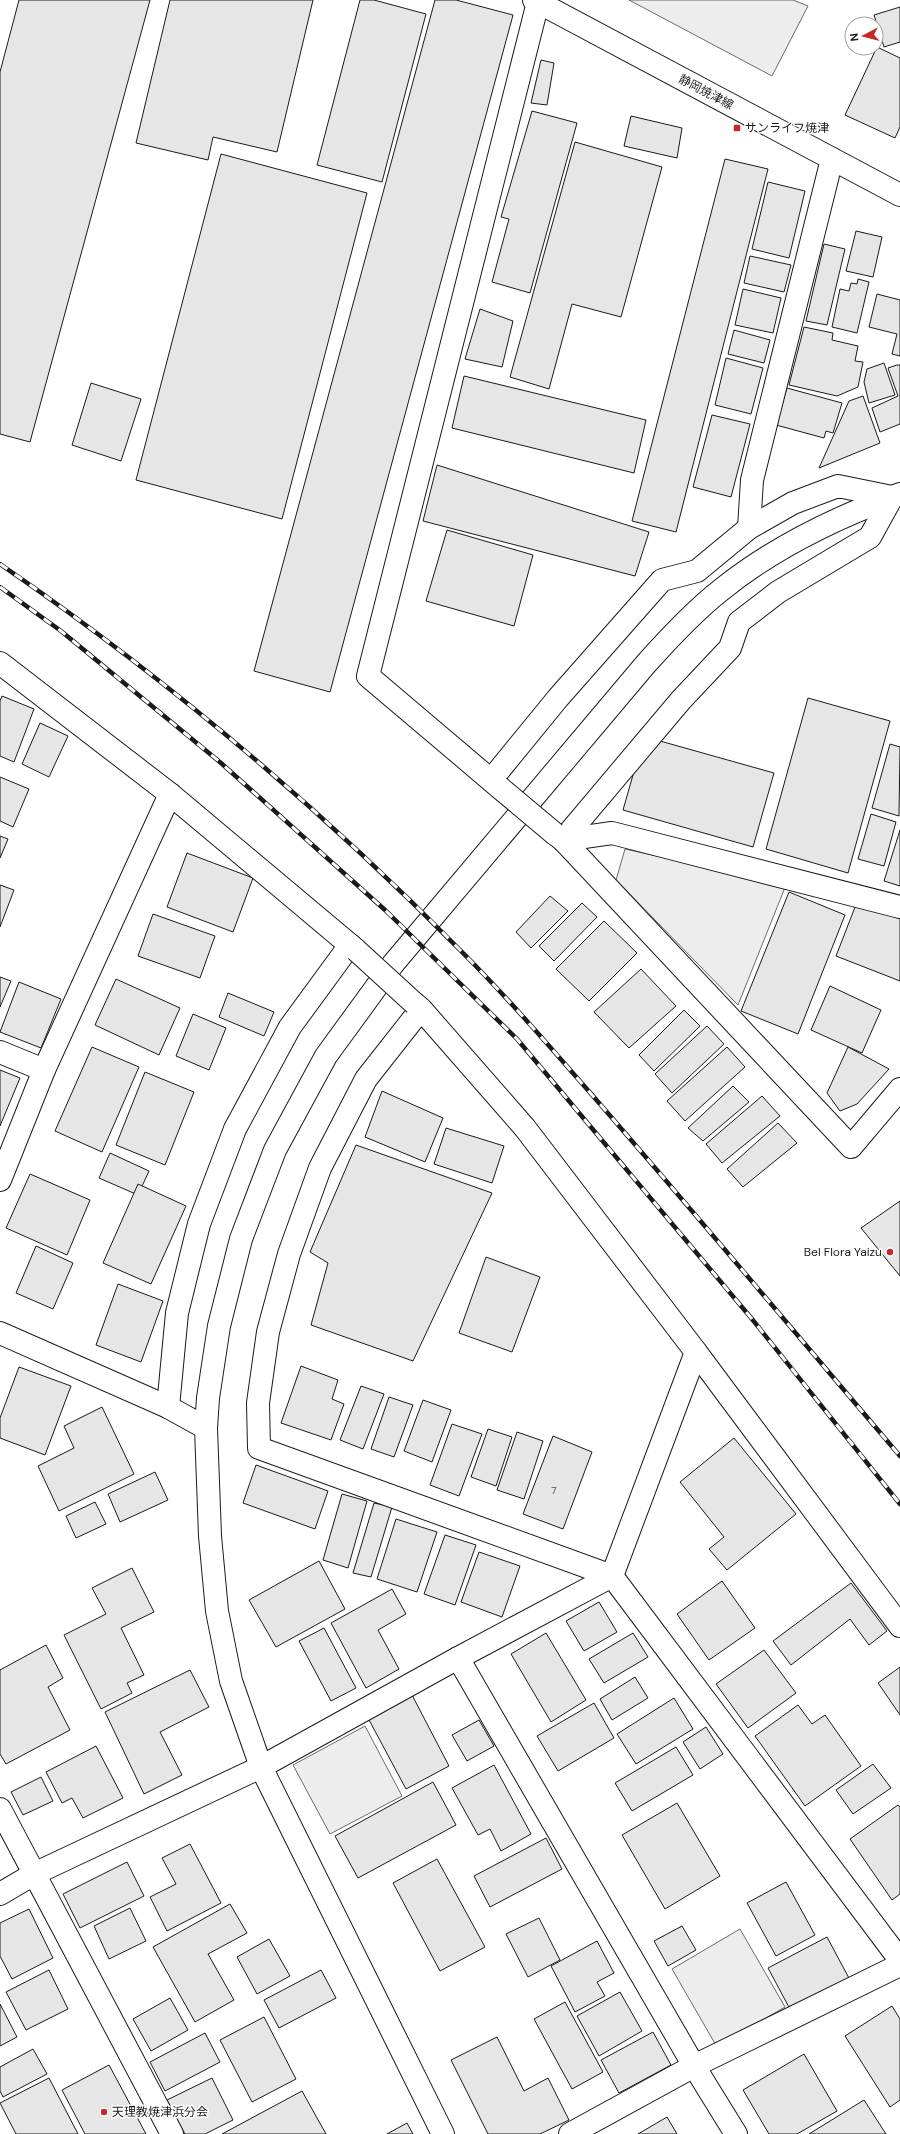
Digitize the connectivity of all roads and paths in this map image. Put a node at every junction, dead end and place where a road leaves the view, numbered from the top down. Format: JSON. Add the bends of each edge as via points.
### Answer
{"nodes":[{"id":1,"x":536,"y":1,"type":"edge"},
{"id":2,"x":832,"y":159,"type":"junction"},
{"id":3,"x":900,"y":195,"type":"edge"},
{"id":4,"x":896,"y":496,"type":"edge"},
{"id":5,"x":749,"y":528,"type":"junction"},
{"id":6,"x":0,"y":663,"type":"edge"},
{"id":7,"x":495,"y":783,"type":"junction"},
{"id":8,"x":170,"y":794,"type":"junction"},
{"id":9,"x":559,"y":837,"type":"junction"},
{"id":10,"x":900,"y":907,"type":"edge"},
{"id":11,"x":353,"y":948,"type":"junction"},
{"id":12,"x":418,"y":1007,"type":"junction"},
{"id":13,"x":0,"y":1052,"type":"edge"},
{"id":14,"x":44,"y":1070,"type":"junction"},
{"id":15,"x":900,"y":1089,"type":"edge"},
{"id":16,"x":0,"y":1180,"type":"edge"},
{"id":17,"x":0,"y":1333,"type":"edge"},
{"id":18,"x":696,"y":1352,"type":"junction"},
{"id":19,"x":168,"y":1407,"type":"junction"},
{"id":20,"x":206,"y":1428,"type":"junction"},
{"id":21,"x":612,"y":1576,"type":"junction"},
{"id":22,"x":900,"y":1626,"type":"edge"},
{"id":23,"x":458,"y":1658,"type":"junction"},
{"id":24,"x":261,"y":1767,"type":"junction"},
{"id":25,"x":0,"y":1809,"type":"edge"},
{"id":26,"x":34,"y":1874,"type":"junction"},
{"id":27,"x":0,"y":1894,"type":"edge"},
{"id":28,"x":900,"y":1960,"type":"edge"},
{"id":29,"x":900,"y":1965,"type":"edge"},
{"id":30,"x":694,"y":2066,"type":"junction"},
{"id":31,"x":172,"y":2134,"type":"edge"},
{"id":32,"x":443,"y":2134,"type":"edge"},
{"id":33,"x":570,"y":2134,"type":"edge"},
{"id":34,"x":736,"y":2134,"type":"edge"}],
"edges":[{"from":1,"to":2,"type":"street","name":"静岡焼津線"},
{"from":1,"to":7,"type":"street","via":[[368,676]]},
{"from":2,"to":3,"type":"street","name":"静岡焼津線"},
{"from":2,"to":5,"type":"street","via":[[752,480]]},
{"from":4,"to":5,"type":"street","via":[[838,486],[793,503]]},
{"from":4,"to":9,"type":"street","via":[[870,537],[778,592],[740,622],[730,648]]},
{"from":4,"to":20,"type":"street","via":[[821,529],[762,560],[721,590],[684,623],[645,665],[393,964],[326,1056],[275,1150],[242,1240],[219,1326]]},
{"from":5,"to":7,"type":"street","via":[[697,571],[662,580],[558,698]]},
{"from":6,"to":8,"type":"street"},
{"from":7,"to":9,"type":"street","bridge":true},
{"from":8,"to":11,"type":"street"},
{"from":8,"to":14,"type":"street"},
{"from":9,"to":10,"type":"street","via":[[612,833]]},
{"from":9,"to":15,"type":"street","via":[[851,1147]]},
{"from":11,"to":12,"type":"street","bridge":true},
{"from":11,"to":19,"type":"street","via":[[290,1027],[235,1129],[199,1224],[177,1312]]},
{"from":12,"to":18,"type":"street","via":[[525,1128]]},
{"from":12,"to":21,"type":"street","via":[[366,1079],[320,1168],[304,1211],[289,1254],[268,1332],[258,1403],[259,1448]]},
{"from":13,"to":14,"type":"street"},
{"from":14,"to":16,"type":"street"},
{"from":17,"to":19,"type":"street"},
{"from":18,"to":21,"type":"street"},
{"from":18,"to":22,"type":"street"},
{"from":19,"to":20,"type":"street"},
{"from":20,"to":24,"type":"street","via":[[210,1536],[217,1611],[231,1681]]},
{"from":21,"to":23,"type":"street"},
{"from":21,"to":28,"type":"street"},
{"from":23,"to":24,"type":"street"},
{"from":23,"to":30,"type":"street"},
{"from":24,"to":26,"type":"street"},
{"from":24,"to":32,"type":"street"},
{"from":25,"to":26,"type":"street"},
{"from":26,"to":27,"type":"street"},
{"from":26,"to":31,"type":"street"},
{"from":29,"to":30,"type":"street"},
{"from":30,"to":33,"type":"street"},
{"from":30,"to":34,"type":"street"}]}
